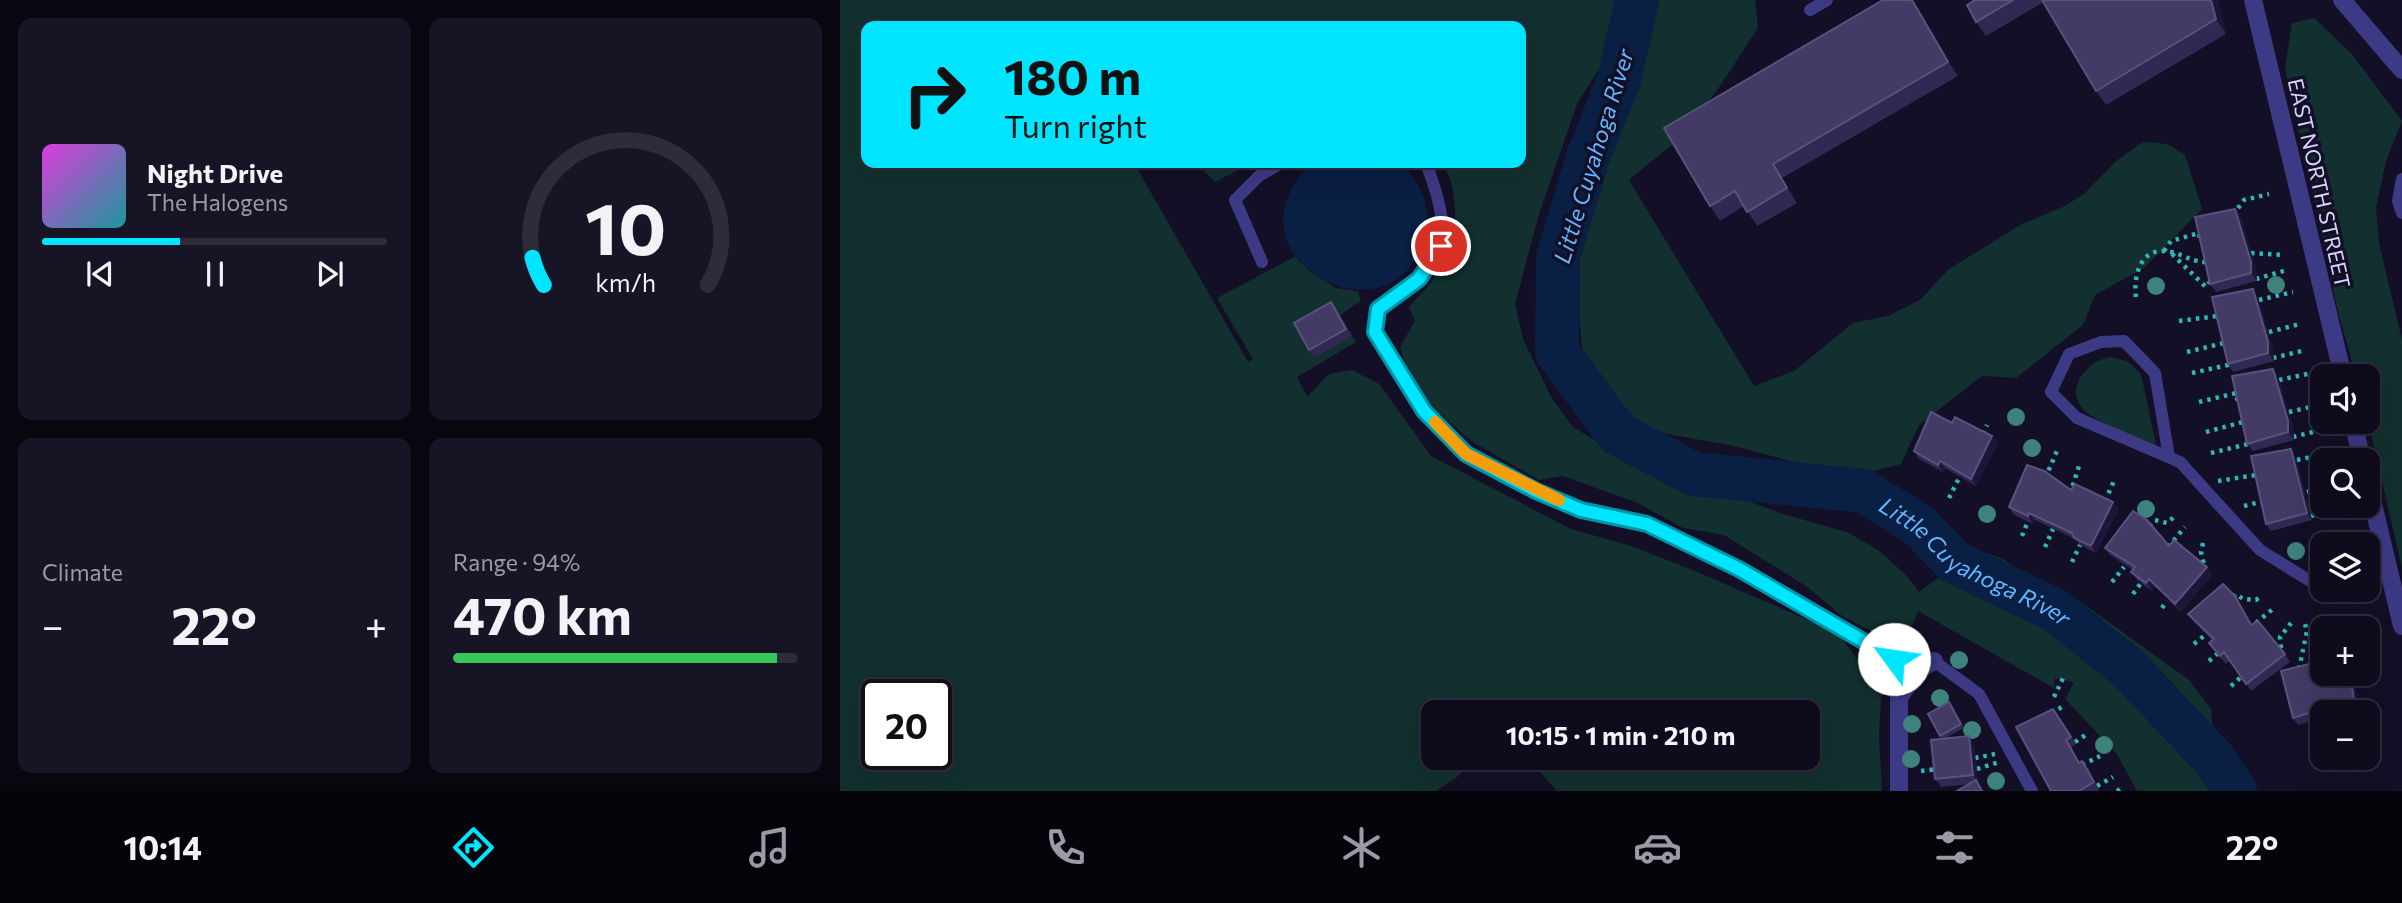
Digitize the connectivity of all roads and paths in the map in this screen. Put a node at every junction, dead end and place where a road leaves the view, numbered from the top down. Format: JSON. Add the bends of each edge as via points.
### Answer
{"nodes":[{"id":1,"x":1828,"y":0,"type":"edge"},
{"id":2,"x":2253,"y":0,"type":"edge"},
{"id":3,"x":2342,"y":0,"type":"edge"},
{"id":4,"x":1810,"y":10,"type":"dead end"},
{"id":5,"x":2402,"y":70,"type":"edge"},
{"id":6,"x":1273,"y":168,"type":"edge"},
{"id":7,"x":1428,"y":168,"type":"edge"},
{"id":8,"x":2402,"y":179,"type":"edge"},
{"id":9,"x":2269,"y":194,"type":"dead end"},
{"id":10,"x":2402,"y":213,"type":"edge"},
{"id":11,"x":2233,"y":219,"type":"edge"},
{"id":12,"x":2204,"y":239,"type":"edge"},
{"id":13,"x":2167,"y":251,"type":"junction"},
{"id":14,"x":2251,"y":253,"type":"edge"},
{"id":15,"x":2284,"y":256,"type":"dead end"},
{"id":16,"x":1262,"y":262,"type":"dead end"},
{"id":17,"x":2209,"y":262,"type":"edge"},
{"id":18,"x":2287,"y":271,"type":"dead end"},
{"id":19,"x":2213,"y":278,"type":"edge"},
{"id":20,"x":2256,"y":279,"type":"dead end"},
{"id":21,"x":2293,"y":292,"type":"dead end"},
{"id":22,"x":2136,"y":297,"type":"dead end"},
{"id":23,"x":2259,"y":300,"type":"edge"},
{"id":24,"x":2221,"y":320,"type":"edge"},
{"id":25,"x":2179,"y":321,"type":"dead end"},
{"id":26,"x":2300,"y":324,"type":"dead end"},
{"id":27,"x":2269,"y":332,"type":"dead end"},
{"id":28,"x":2225,"y":335,"type":"edge"},
{"id":29,"x":2306,"y":350,"type":"dead end"},
{"id":30,"x":2187,"y":352,"type":"dead end"},
{"id":31,"x":2230,"y":357,"type":"edge"},
{"id":32,"x":2273,"y":358,"type":"dead end"},
{"id":33,"x":2340,"y":364,"type":"edge"},
{"id":34,"x":2192,"y":373,"type":"dead end"},
{"id":35,"x":2310,"y":373,"type":"edge"},
{"id":36,"x":2279,"y":380,"type":"edge"},
{"id":37,"x":2241,"y":398,"type":"edge"},
{"id":38,"x":2199,"y":402,"type":"dead end"},
{"id":39,"x":2310,"y":407,"type":"edge"},
{"id":40,"x":2289,"y":412,"type":"edge"},
{"id":41,"x":2244,"y":414,"type":"edge"},
{"id":42,"x":1987,"y":425,"type":"dead end"},
{"id":43,"x":2206,"y":432,"type":"dead end"},
{"id":44,"x":2310,"y":433,"type":"edge"},
{"id":45,"x":1983,"y":434,"type":"edge"},
{"id":46,"x":2249,"y":437,"type":"edge"},
{"id":47,"x":2293,"y":437,"type":"dead end"},
{"id":48,"x":2057,"y":452,"type":"dead end"},
{"id":49,"x":2211,"y":453,"type":"dead end"},
{"id":50,"x":2169,"y":457,"type":"junction"},
{"id":51,"x":2310,"y":457,"type":"edge"},
{"id":52,"x":2297,"y":460,"type":"edge"},
{"id":53,"x":2080,"y":463,"type":"dead end"},
{"id":54,"x":2037,"y":474,"type":"edge"},
{"id":55,"x":1959,"y":478,"type":"edge"},
{"id":56,"x":2259,"y":478,"type":"edge"},
{"id":57,"x":2114,"y":481,"type":"dead end"},
{"id":58,"x":2217,"y":481,"type":"dead end"},
{"id":59,"x":2310,"y":491,"type":"edge"},
{"id":60,"x":2307,"y":492,"type":"dead end"},
{"id":61,"x":2069,"y":495,"type":"edge"},
{"id":62,"x":1950,"y":498,"type":"dead end"},
{"id":63,"x":2105,"y":501,"type":"edge"},
{"id":64,"x":2264,"y":501,"type":"edge"},
{"id":65,"x":2240,"y":507,"type":"dead end"},
{"id":66,"x":2174,"y":517,"type":"dead end"},
{"id":67,"x":2376,"y":518,"type":"edge"},
{"id":68,"x":2028,"y":521,"type":"edge"},
{"id":69,"x":2149,"y":526,"type":"edge"},
{"id":70,"x":2185,"y":527,"type":"dead end"},
{"id":71,"x":2053,"y":529,"type":"edge"},
{"id":72,"x":2022,"y":536,"type":"dead end"},
{"id":73,"x":2203,"y":543,"type":"dead end"},
{"id":74,"x":2080,"y":545,"type":"edge"},
{"id":75,"x":2045,"y":547,"type":"dead end"},
{"id":76,"x":2167,"y":548,"type":"edge"},
{"id":77,"x":2072,"y":562,"type":"dead end"},
{"id":78,"x":2204,"y":565,"type":"edge"},
{"id":79,"x":2387,"y":565,"type":"junction"},
{"id":80,"x":2124,"y":566,"type":"edge"},
{"id":81,"x":2380,"y":567,"type":"edge"},
{"id":82,"x":2310,"y":581,"type":"edge"},
{"id":83,"x":2112,"y":582,"type":"dead end"},
{"id":84,"x":2141,"y":583,"type":"edge"},
{"id":85,"x":2133,"y":593,"type":"dead end"},
{"id":86,"x":2261,"y":596,"type":"dead end"},
{"id":87,"x":2233,"y":597,"type":"edge"},
{"id":88,"x":2167,"y":601,"type":"edge"},
{"id":89,"x":2162,"y":608,"type":"dead end"},
{"id":90,"x":2274,"y":608,"type":"dead end"},
{"id":91,"x":2291,"y":623,"type":"dead end"},
{"id":92,"x":2305,"y":624,"type":"dead end"},
{"id":93,"x":2402,"y":626,"type":"edge"},
{"id":94,"x":2252,"y":627,"type":"edge"},
{"id":95,"x":2205,"y":635,"type":"edge"},
{"id":96,"x":2194,"y":644,"type":"dead end"},
{"id":97,"x":2281,"y":648,"type":"edge"},
{"id":98,"x":2217,"y":653,"type":"edge"},
{"id":99,"x":1934,"y":661,"type":"joint"},
{"id":100,"x":2209,"y":661,"type":"dead end"},
{"id":101,"x":1917,"y":673,"type":"junction"},
{"id":102,"x":2065,"y":674,"type":"dead end"},
{"id":103,"x":2298,"y":674,"type":"edge"},
{"id":104,"x":2240,"y":678,"type":"edge"},
{"id":105,"x":2231,"y":685,"type":"dead end"},
{"id":106,"x":2054,"y":697,"type":"dead end"},
{"id":107,"x":2064,"y":706,"type":"dead end"},
{"id":108,"x":2047,"y":720,"type":"edge"},
{"id":109,"x":2087,"y":734,"type":"dead end"},
{"id":110,"x":2075,"y":742,"type":"dead end"},
{"id":111,"x":1995,"y":753,"type":"dead end"},
{"id":112,"x":2100,"y":756,"type":"dead end"},
{"id":113,"x":1975,"y":758,"type":"dead end"},
{"id":114,"x":2000,"y":761,"type":"dead end"},
{"id":115,"x":2081,"y":766,"type":"edge"},
{"id":116,"x":1938,"y":768,"type":"edge"},
{"id":117,"x":1977,"y":769,"type":"dead end"},
{"id":118,"x":1921,"y":771,"type":"dead end"},
{"id":119,"x":2113,"y":777,"type":"dead end"},
{"id":120,"x":2097,"y":786,"type":"edge"},
{"id":121,"x":1899,"y":791,"type":"edge"},
{"id":122,"x":2032,"y":791,"type":"edge"}],
"edges":[{"from":1,"to":4,"type":"lane"},
{"from":2,"to":33,"type":"street","name":"EAST NORTH STREET"},
{"from":3,"to":5,"type":"street"},
{"from":6,"to":16,"type":"lane","via":[[1236,200]]},
{"from":7,"to":101,"type":"lane","via":[[1443,207],[1441,246],[1419,279],[1378,309],[1375,332],[1424,411],[1466,454],[1570,505],[1647,524],[1727,563]]},
{"from":8,"to":10,"type":"lane","via":[[2398,201]]},
{"from":9,"to":11,"type":"path","via":[[2244,200],[2235,207]]},
{"from":12,"to":13,"type":"path","via":[[2200,240],[2199,233],[2171,241]]},
{"from":13,"to":17,"type":"path"},
{"from":13,"to":19,"type":"path","via":[[2206,287]]},
{"from":13,"to":22,"type":"path","via":[[2144,258],[2135,275]]},
{"from":14,"to":15,"type":"path"},
{"from":18,"to":20,"type":"path"},
{"from":21,"to":23,"type":"path"},
{"from":24,"to":25,"type":"path","via":[[2217,313]]},
{"from":26,"to":27,"type":"path"},
{"from":28,"to":30,"type":"path","via":[[2224,343]]},
{"from":29,"to":32,"type":"path"},
{"from":31,"to":34,"type":"path","via":[[2228,365]]},
{"from":35,"to":36,"type":"path"},
{"from":37,"to":38,"type":"path","via":[[2237,399],[2236,393]]},
{"from":39,"to":40,"type":"path"},
{"from":41,"to":43,"type":"path","via":[[2242,422]]},
{"from":42,"to":45,"type":"path"},
{"from":44,"to":47,"type":"path"},
{"from":46,"to":49,"type":"path","via":[[2248,444]]},
{"from":48,"to":54,"type":"path","via":[[2047,474],[2040,470]]},
{"from":50,"to":50,"type":"lane","via":[[2077,418],[2052,392],[2069,354],[2101,342],[2124,341],[2155,373]]},
{"from":50,"to":82,"type":"lane","via":[[2180,462],[2260,550]]},
{"from":51,"to":52,"type":"path"},
{"from":53,"to":61,"type":"path"},
{"from":55,"to":62,"type":"path"},
{"from":56,"to":58,"type":"path","via":[[2255,472]]},
{"from":57,"to":63,"type":"path"},
{"from":59,"to":60,"type":"path"},
{"from":64,"to":65,"type":"path"},
{"from":66,"to":69,"type":"path","via":[[2167,523],[2155,520]]},
{"from":67,"to":79,"type":"street"},
{"from":68,"to":72,"type":"path"},
{"from":70,"to":76,"type":"path"},
{"from":71,"to":75,"type":"path"},
{"from":73,"to":78,"type":"path"},
{"from":74,"to":77,"type":"path"},
{"from":79,"to":81,"type":"lane"},
{"from":79,"to":93,"type":"street"},
{"from":80,"to":83,"type":"path"},
{"from":84,"to":85,"type":"path"},
{"from":86,"to":87,"type":"path","via":[[2256,600]]},
{"from":88,"to":89,"type":"path"},
{"from":90,"to":94,"type":"path"},
{"from":91,"to":97,"type":"path","via":[[2280,637]]},
{"from":92,"to":103,"type":"path"},
{"from":95,"to":96,"type":"path"},
{"from":98,"to":100,"type":"path"},
{"from":99,"to":101,"type":"street"},
{"from":99,"to":122,"type":"lane","via":[[1979,694]]},
{"from":101,"to":121,"type":"street","via":[[1899,697]]},
{"from":102,"to":106,"type":"path"},
{"from":104,"to":105,"type":"path"},
{"from":107,"to":108,"type":"path","via":[[2045,716]]},
{"from":109,"to":110,"type":"path"},
{"from":111,"to":113,"type":"path"},
{"from":112,"to":115,"type":"path"},
{"from":114,"to":117,"type":"path"},
{"from":116,"to":118,"type":"path"},
{"from":119,"to":120,"type":"path"}]}
